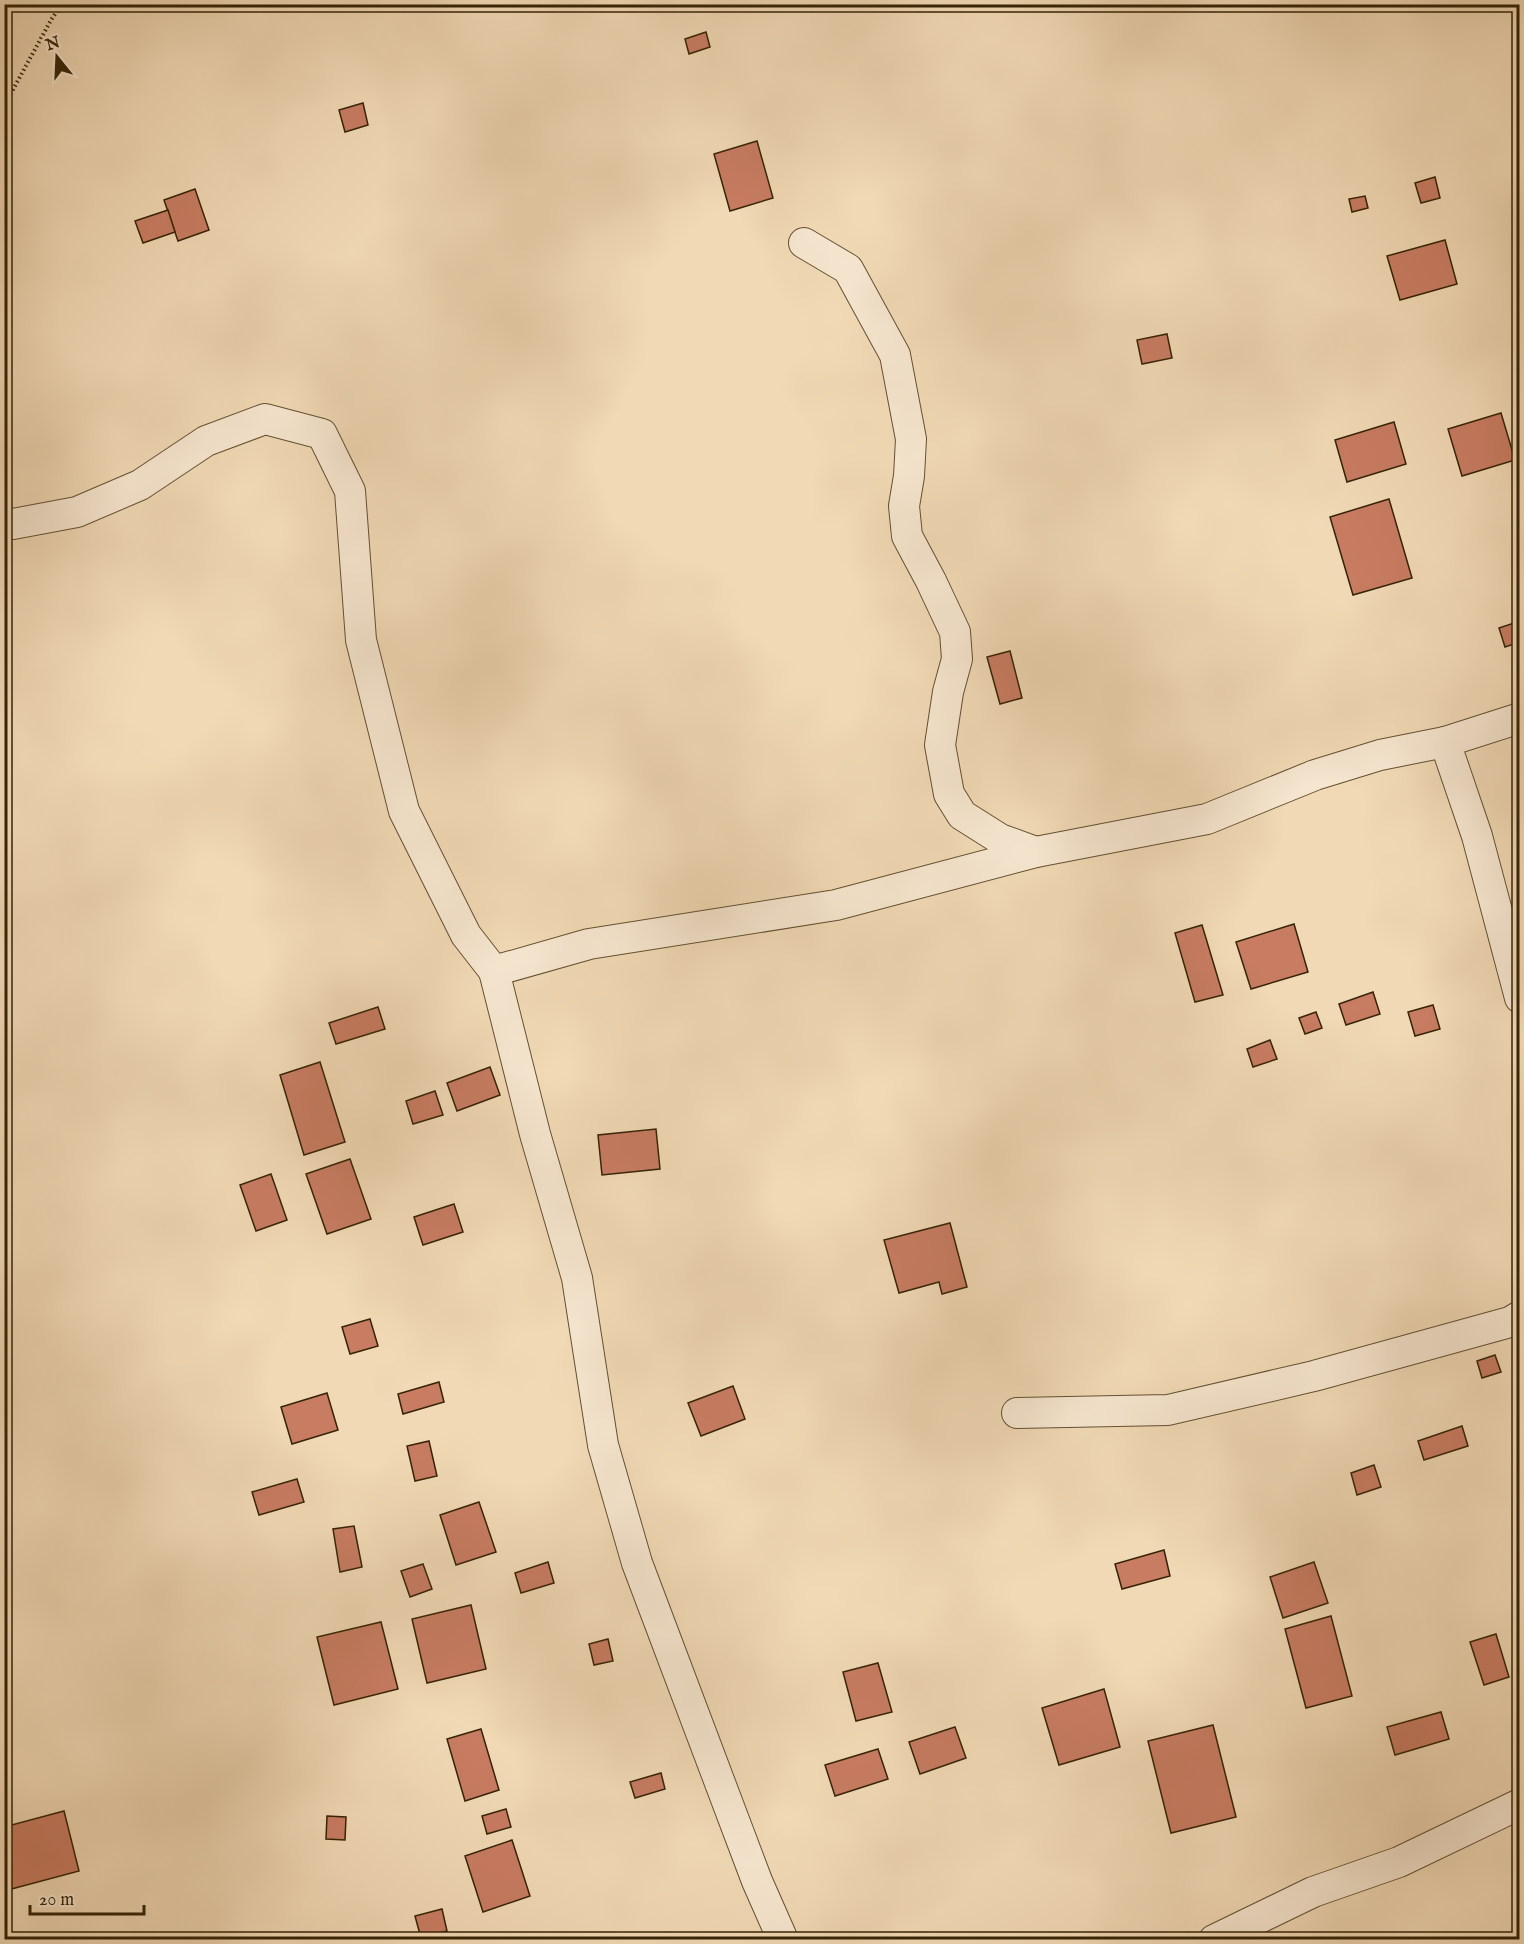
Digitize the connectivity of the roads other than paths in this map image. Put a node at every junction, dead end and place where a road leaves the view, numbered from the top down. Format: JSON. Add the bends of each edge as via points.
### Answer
{"nodes":[{"id":1,"x":804,"y":243,"type":"dead end"},
{"id":2,"x":4,"y":523,"type":"edge"},
{"id":3,"x":1520,"y":718,"type":"edge"},
{"id":4,"x":1445,"y":741,"type":"junction"},
{"id":5,"x":1036,"y":852,"type":"junction"},
{"id":6,"x":494,"y":971,"type":"junction"},
{"id":7,"x":1520,"y":998,"type":"edge"},
{"id":8,"x":1520,"y":1316,"type":"edge"},
{"id":9,"x":1017,"y":1413,"type":"dead end"},
{"id":10,"x":1520,"y":1804,"type":"edge"},
{"id":11,"x":783,"y":1940,"type":"edge"},
{"id":12,"x":1214,"y":1940,"type":"edge"}],
"edges":[{"from":1,"to":5,"type":"street","via":[[848,269],[895,355],[911,439],[903,506],[906,536],[955,632],[957,658],[940,746],[949,794],[962,815],[1000,839]]},
{"from":2,"to":6,"type":"street","via":[[77,512],[140,485],[206,441],[265,419],[322,434],[350,491],[361,640],[404,811],[466,935]]},
{"from":3,"to":4,"type":"street"},
{"from":4,"to":5,"type":"street","via":[[1314,775],[1206,819]]},
{"from":4,"to":7,"type":"street","via":[[1477,836]]},
{"from":5,"to":6,"type":"street","via":[[836,904],[589,944]]},
{"from":6,"to":11,"type":"street","via":[[577,1278],[603,1445],[637,1563]]},
{"from":8,"to":9,"type":"street","via":[[1427,1346],[1168,1410]]},
{"from":10,"to":12,"type":"street","via":[[1399,1862],[1313,1892]]}]}
